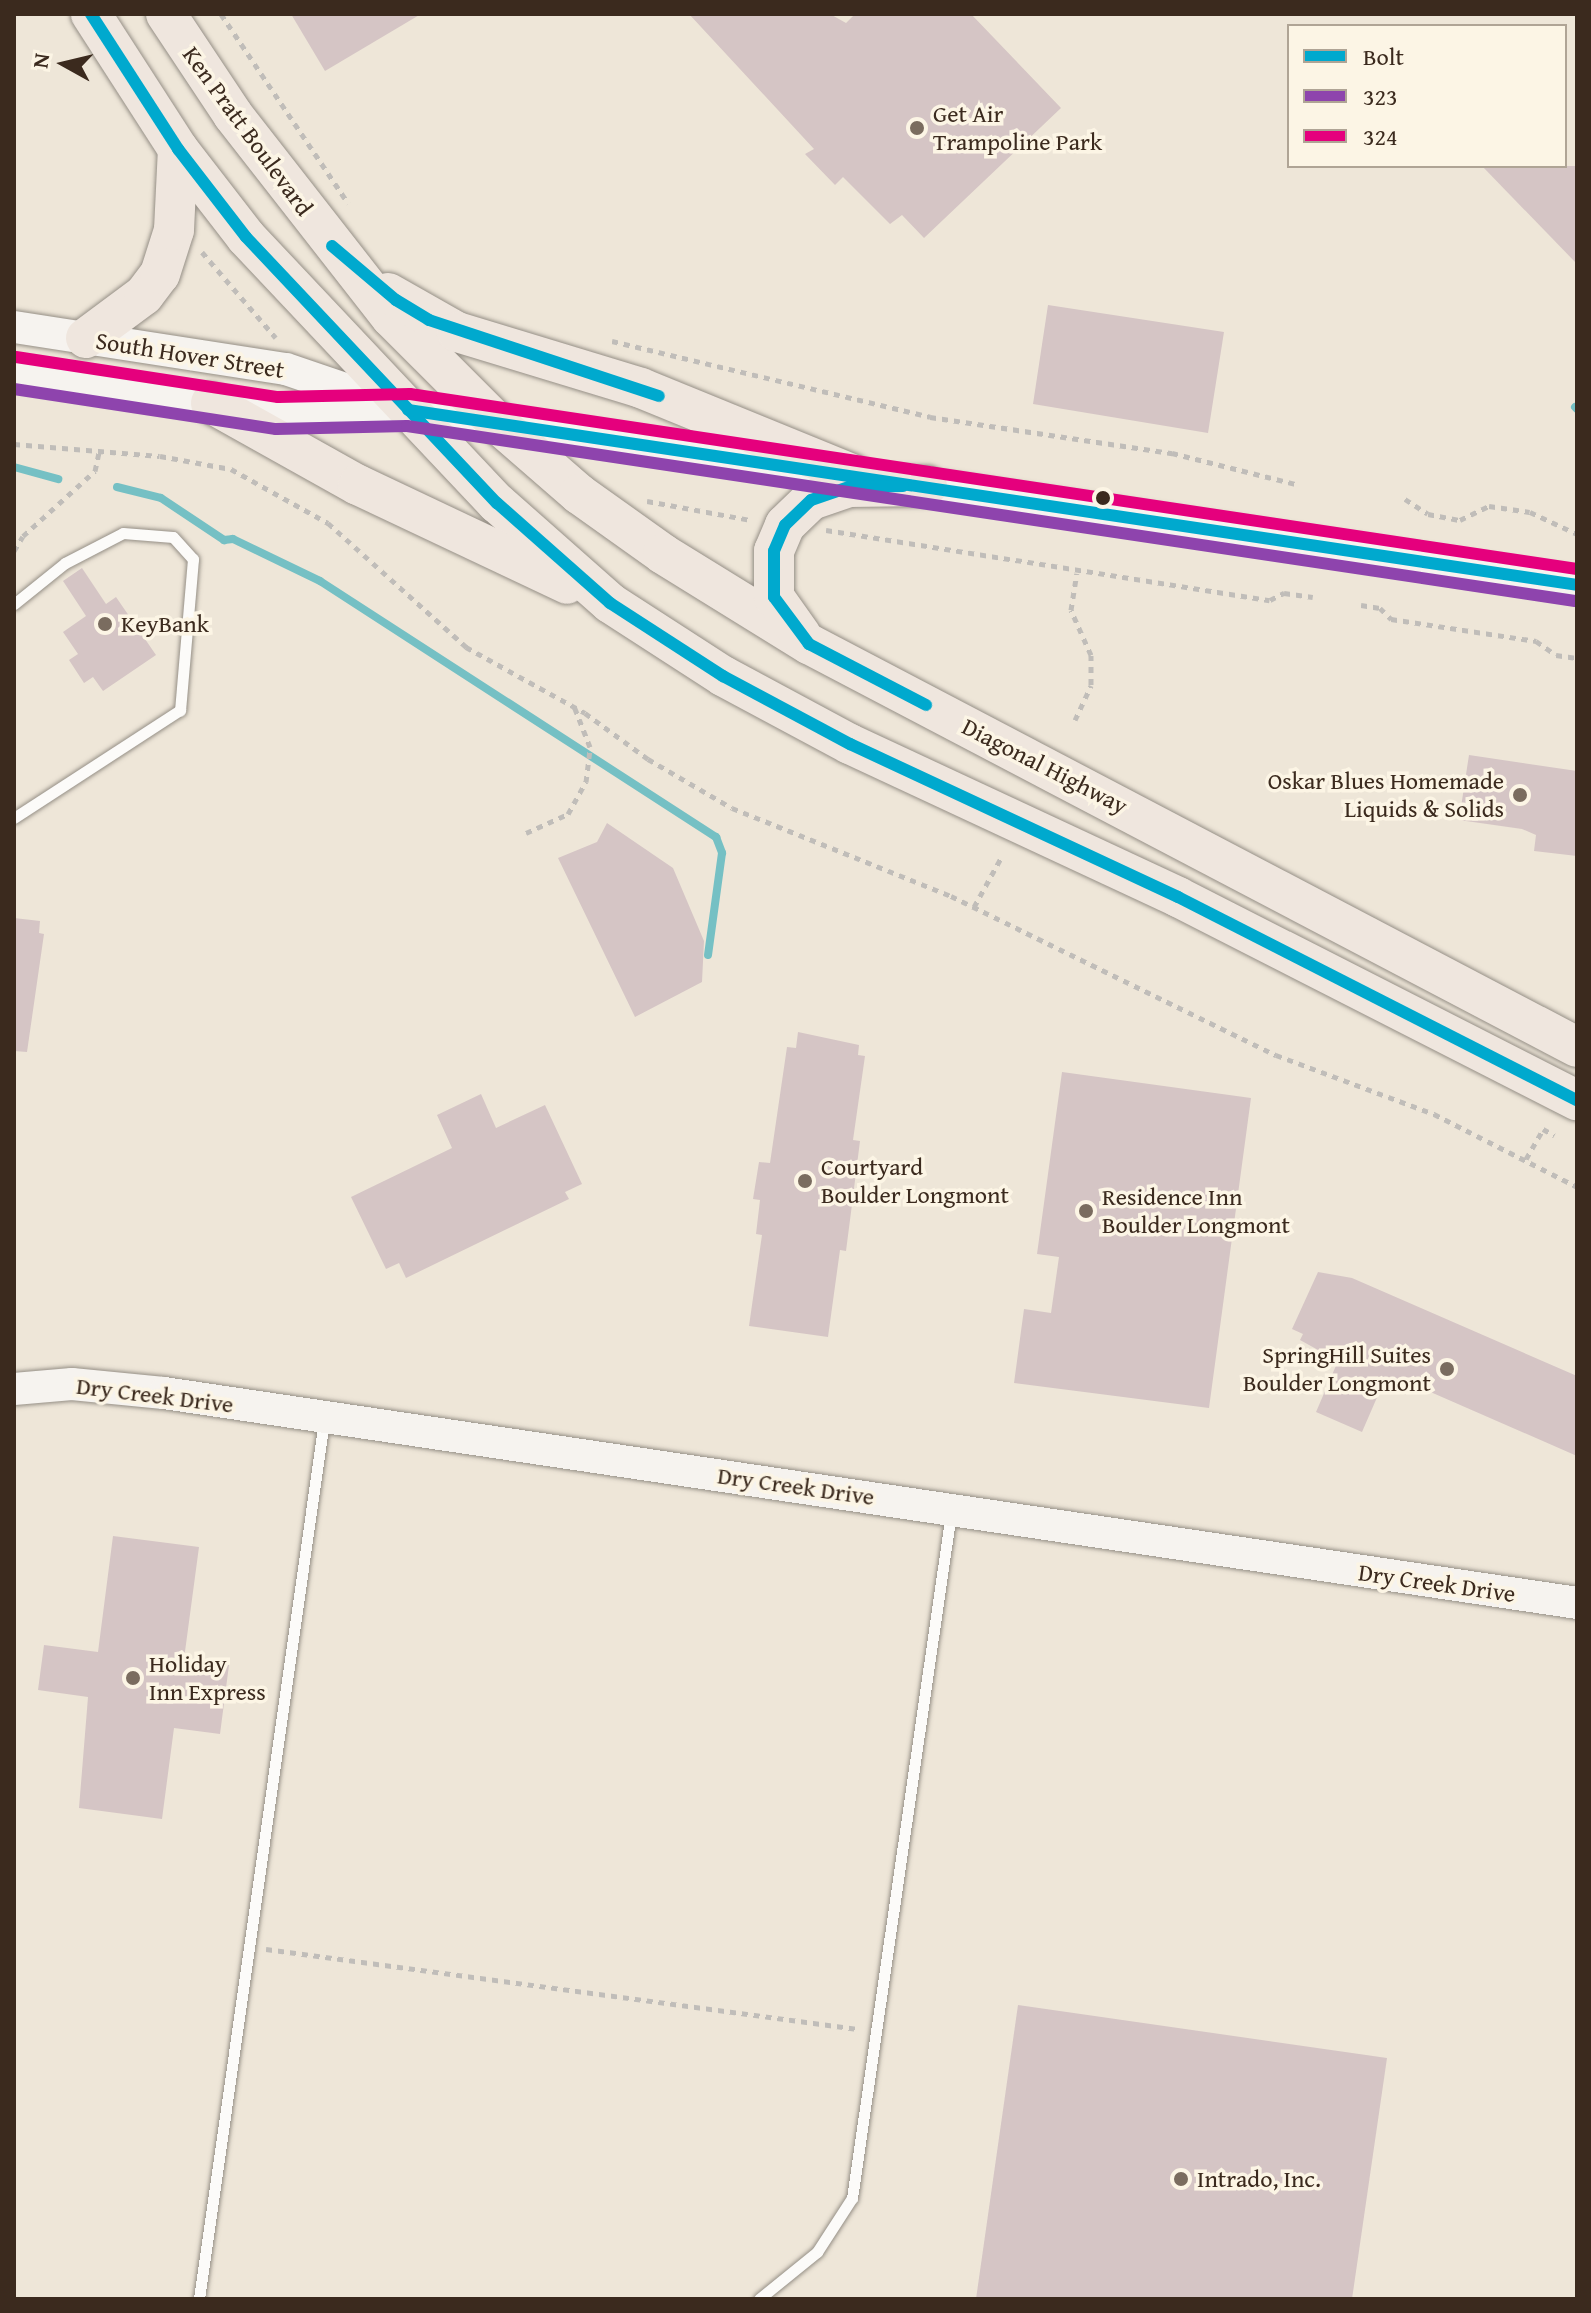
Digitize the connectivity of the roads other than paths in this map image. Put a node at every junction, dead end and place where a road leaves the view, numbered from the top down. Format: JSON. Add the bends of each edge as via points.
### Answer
{"nodes":[{"id":1,"x":91,"y":14,"type":"edge"},
{"id":2,"x":166,"y":14,"type":"edge"},
{"id":3,"x":178,"y":149,"type":"junction"},
{"id":4,"x":332,"y":246,"type":"junction"},
{"id":5,"x":14,"y":327,"type":"edge"},
{"id":6,"x":86,"y":338,"type":"junction"},
{"id":7,"x":14,"y":373,"type":"edge"},
{"id":8,"x":211,"y":403,"type":"junction"},
{"id":9,"x":408,"y":410,"type":"junction"},
{"id":10,"x":496,"y":422,"type":"junction"},
{"id":11,"x":852,"y":474,"type":"junction"},
{"id":12,"x":927,"y":486,"type":"junction"},
{"id":13,"x":1577,"y":585,"type":"edge"},
{"id":14,"x":610,"y":603,"type":"junction"},
{"id":15,"x":14,"y":604,"type":"edge"},
{"id":16,"x":809,"y":644,"type":"junction"},
{"id":17,"x":14,"y":818,"type":"edge"},
{"id":18,"x":1577,"y":1047,"type":"edge"},
{"id":19,"x":1577,"y":1100,"type":"edge"},
{"id":20,"x":14,"y":1389,"type":"edge"},
{"id":21,"x":324,"y":1416,"type":"junction"},
{"id":22,"x":952,"y":1509,"type":"junction"},
{"id":23,"x":1577,"y":1603,"type":"edge"},
{"id":24,"x":199,"y":2299,"type":"edge"},
{"id":25,"x":759,"y":2299,"type":"edge"}],
"edges":[{"from":1,"to":3,"type":"highway"},
{"from":2,"to":4,"type":"highway","name":"Ken Pratt Boulevard","via":[[233,115]]},
{"from":3,"to":6,"type":"highway","via":[[174,230],[160,274],[144,295]]},
{"from":3,"to":9,"type":"highway","via":[[246,237]]},
{"from":4,"to":10,"type":"highway","name":"Ken Pratt Boulevard","via":[[391,317]]},
{"from":4,"to":11,"type":"highway","via":[[396,300],[457,332],[641,388]]},
{"from":5,"to":6,"type":"main road","name":"South Hover Street"},
{"from":6,"to":9,"type":"main road","name":"South Hover Street","via":[[286,369]]},
{"from":7,"to":8,"type":"main road","name":"South Hover Street"},
{"from":8,"to":9,"type":"main road","name":"South Hover Street","via":[[277,413]]},
{"from":8,"to":14,"type":"highway","via":[[358,485]]},
{"from":9,"to":10,"type":"main road","name":"South Hover Street"},
{"from":9,"to":14,"type":"highway","via":[[497,503]]},
{"from":10,"to":11,"type":"main road","name":"South Hover Street"},
{"from":10,"to":16,"type":"highway","name":"Diagonal Highway","via":[[579,494],[663,554]]},
{"from":11,"to":12,"type":"main road","name":"South Hover Street"},
{"from":12,"to":13,"type":"main road","name":"South Hover Street"},
{"from":12,"to":16,"type":"highway","via":[[849,487],[811,500],[785,525],[774,551],[774,597]]},
{"from":14,"to":19,"type":"highway","via":[[723,676],[850,744],[1178,897]]},
{"from":15,"to":17,"type":"lane","via":[[65,563],[123,533],[173,537],[193,559],[180,710]]},
{"from":16,"to":18,"type":"highway","name":"Diagonal Highway"},
{"from":20,"to":21,"type":"main road","name":"Dry Creek Drive","via":[[102,1385]]},
{"from":21,"to":22,"type":"main road","name":"Dry Creek Drive"},
{"from":21,"to":24,"type":"lane"},
{"from":22,"to":23,"type":"main road","name":"Dry Creek Drive"},
{"from":22,"to":25,"type":"lane","via":[[848,2208],[817,2252]]}]}
